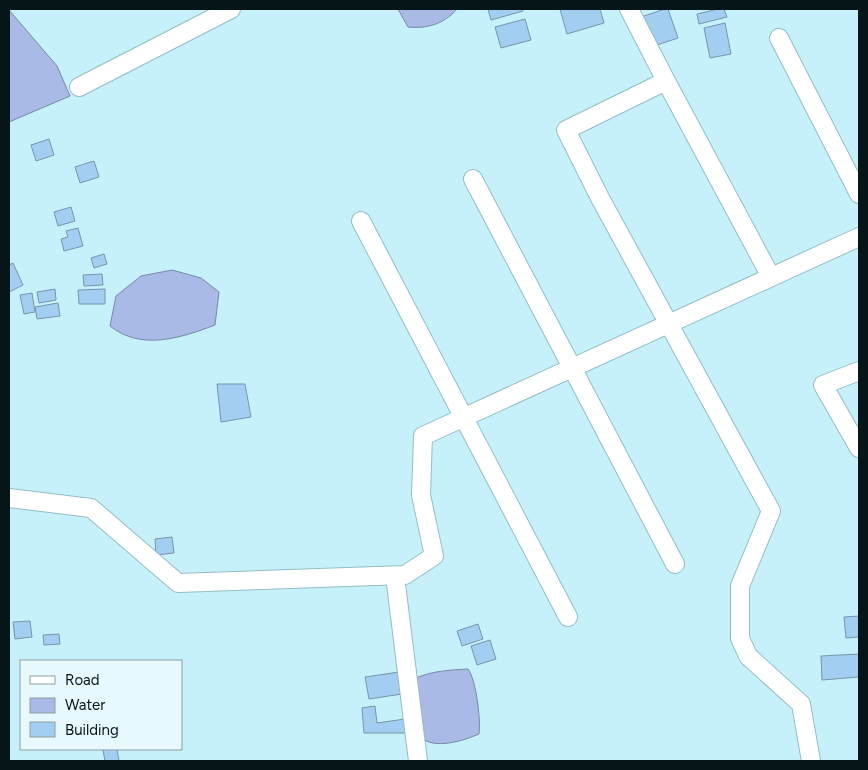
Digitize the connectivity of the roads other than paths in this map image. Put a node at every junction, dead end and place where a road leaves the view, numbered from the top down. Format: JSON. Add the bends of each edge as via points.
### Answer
{"nodes":[{"id":1,"x":231,"y":9,"type":"edge"},
{"id":2,"x":629,"y":9,"type":"edge"},
{"id":3,"x":779,"y":38,"type":"dead end"},
{"id":4,"x":666,"y":81,"type":"junction"},
{"id":5,"x":79,"y":87,"type":"dead end"},
{"id":6,"x":472,"y":179,"type":"dead end"},
{"id":7,"x":859,"y":194,"type":"edge"},
{"id":8,"x":361,"y":221,"type":"dead end"},
{"id":9,"x":859,"y":237,"type":"edge"},
{"id":10,"x":771,"y":277,"type":"junction"},
{"id":11,"x":670,"y":323,"type":"junction"},
{"id":12,"x":572,"y":368,"type":"junction"},
{"id":13,"x":859,"y":371,"type":"edge"},
{"id":14,"x":464,"y":417,"type":"junction"},
{"id":15,"x":859,"y":448,"type":"edge"},
{"id":16,"x":9,"y":498,"type":"edge"},
{"id":17,"x":675,"y":564,"type":"dead end"},
{"id":18,"x":395,"y":576,"type":"junction"},
{"id":19,"x":568,"y":617,"type":"dead end"},
{"id":20,"x":418,"y":761,"type":"edge"},
{"id":21,"x":811,"y":761,"type":"edge"}],
"edges":[{"from":1,"to":5,"type":"street"},
{"from":2,"to":4,"type":"street"},
{"from":3,"to":7,"type":"street"},
{"from":4,"to":10,"type":"street"},
{"from":4,"to":11,"type":"street","via":[[566,130]]},
{"from":6,"to":12,"type":"street"},
{"from":8,"to":14,"type":"street"},
{"from":9,"to":10,"type":"street"},
{"from":10,"to":11,"type":"street"},
{"from":11,"to":12,"type":"street"},
{"from":11,"to":21,"type":"street","via":[[771,510],[740,586],[740,638],[748,656],[801,704]]},
{"from":12,"to":14,"type":"street"},
{"from":12,"to":17,"type":"street"},
{"from":13,"to":15,"type":"street","via":[[823,385]]},
{"from":14,"to":18,"type":"street","via":[[423,436],[421,495],[434,556],[405,575]]},
{"from":14,"to":19,"type":"street"},
{"from":16,"to":18,"type":"street","via":[[91,508],[178,583]]},
{"from":18,"to":20,"type":"street"}]}
